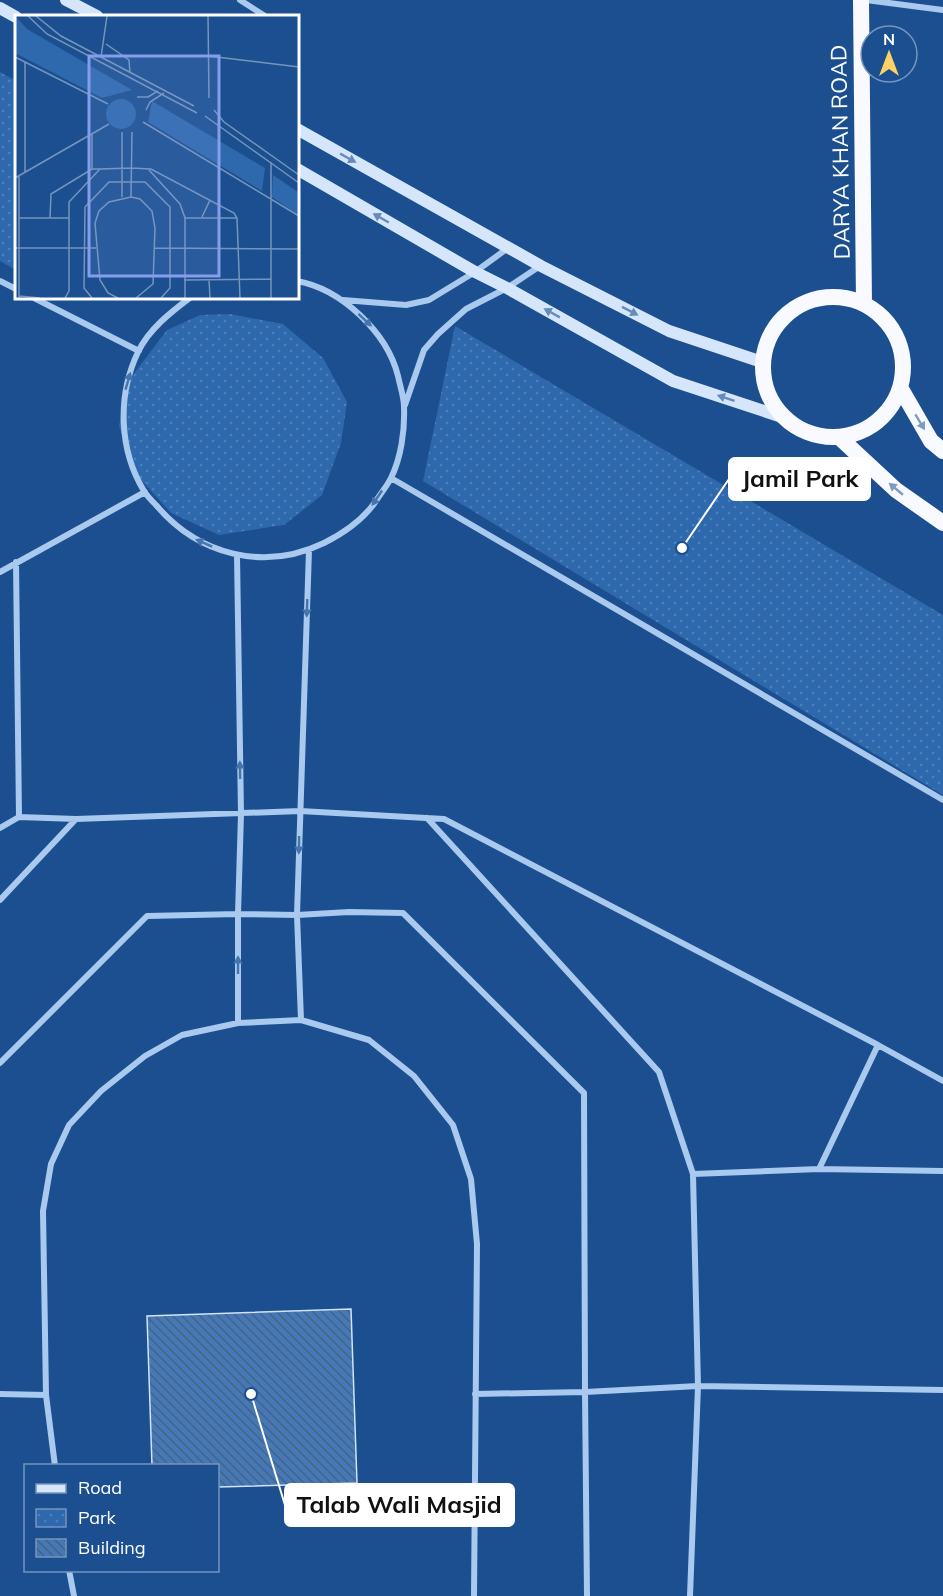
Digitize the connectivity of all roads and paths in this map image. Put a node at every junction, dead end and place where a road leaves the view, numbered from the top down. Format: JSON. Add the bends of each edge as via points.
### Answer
{"nodes":[{"id":1,"x":66,"y":0,"type":"edge"},
{"id":2,"x":240,"y":0,"type":"edge"},
{"id":3,"x":863,"y":0,"type":"edge"},
{"id":4,"x":0,"y":8,"type":"edge"},
{"id":5,"x":91,"y":9,"type":"edge"},
{"id":6,"x":943,"y":10,"type":"edge"},
{"id":7,"x":263,"y":15,"type":"edge"},
{"id":8,"x":15,"y":16,"type":"edge"},
{"id":9,"x":298,"y":130,"type":"edge"},
{"id":10,"x":298,"y":170,"type":"edge"},
{"id":11,"x":509,"y":248,"type":"junction"},
{"id":12,"x":540,"y":266,"type":"junction"},
{"id":13,"x":476,"y":272,"type":"junction"},
{"id":14,"x":0,"y":281,"type":"edge"},
{"id":15,"x":298,"y":281,"type":"edge"},
{"id":16,"x":15,"y":288,"type":"edge"},
{"id":17,"x":507,"y":288,"type":"junction"},
{"id":18,"x":34,"y":298,"type":"edge"},
{"id":19,"x":190,"y":298,"type":"edge"},
{"id":20,"x":343,"y":300,"type":"junction"},
{"id":21,"x":864,"y":304,"type":"junction"},
{"id":22,"x":139,"y":351,"type":"junction"},
{"id":23,"x":762,"y":362,"type":"junction"},
{"id":24,"x":901,"y":389,"type":"junction"},
{"id":25,"x":405,"y":405,"type":"junction"},
{"id":26,"x":782,"y":417,"type":"junction"},
{"id":27,"x":840,"y":438,"type":"junction"},
{"id":28,"x":943,"y":451,"type":"edge"},
{"id":29,"x":391,"y":478,"type":"junction"},
{"id":30,"x":145,"y":492,"type":"junction"},
{"id":31,"x":943,"y":523,"type":"edge"},
{"id":32,"x":309,"y":550,"type":"junction"},
{"id":33,"x":237,"y":555,"type":"junction"},
{"id":34,"x":16,"y":562,"type":"junction"},
{"id":35,"x":0,"y":572,"type":"edge"},
{"id":36,"x":943,"y":800,"type":"edge"},
{"id":37,"x":300,"y":811,"type":"junction"},
{"id":38,"x":241,"y":814,"type":"junction"},
{"id":39,"x":19,"y":817,"type":"junction"},
{"id":40,"x":428,"y":818,"type":"junction"},
{"id":41,"x":76,"y":819,"type":"junction"},
{"id":42,"x":0,"y":828,"type":"edge"},
{"id":43,"x":0,"y":900,"type":"edge"},
{"id":44,"x":238,"y":914,"type":"junction"},
{"id":45,"x":297,"y":915,"type":"junction"},
{"id":46,"x":301,"y":1020,"type":"junction"},
{"id":47,"x":238,"y":1023,"type":"junction"},
{"id":48,"x":878,"y":1045,"type":"junction"},
{"id":49,"x":0,"y":1063,"type":"edge"},
{"id":50,"x":943,"y":1081,"type":"edge"},
{"id":51,"x":819,"y":1169,"type":"junction"},
{"id":52,"x":943,"y":1171,"type":"edge"},
{"id":53,"x":693,"y":1174,"type":"junction"},
{"id":54,"x":698,"y":1386,"type":"junction"},
{"id":55,"x":943,"y":1390,"type":"edge"},
{"id":56,"x":585,"y":1392,"type":"junction"},
{"id":57,"x":0,"y":1394,"type":"edge"},
{"id":58,"x":476,"y":1394,"type":"junction"},
{"id":59,"x":46,"y":1395,"type":"junction"},
{"id":60,"x":55,"y":1464,"type":"edge"},
{"id":61,"x":69,"y":1572,"type":"edge"},
{"id":62,"x":74,"y":1596,"type":"edge"},
{"id":63,"x":474,"y":1596,"type":"edge"},
{"id":64,"x":587,"y":1596,"type":"edge"},
{"id":65,"x":690,"y":1596,"type":"edge"}],
"edges":[{"from":1,"to":5,"type":"main road"},
{"from":2,"to":7,"type":"street"},
{"from":3,"to":6,"type":"street"},
{"from":3,"to":21,"type":"highway","name":"DARYA KHAN ROAD"},
{"from":4,"to":8,"type":"main road"},
{"from":9,"to":11,"type":"main road","one_way":true},
{"from":13,"to":10,"type":"main road","one_way":true},
{"from":11,"to":12,"type":"main road"},
{"from":11,"to":13,"type":"street"},
{"from":12,"to":17,"type":"street"},
{"from":12,"to":23,"type":"main road","one_way":true,"via":[[669,331]]},
{"from":13,"to":17,"type":"main road"},
{"from":13,"to":20,"type":"street","via":[[429,300],[406,306]]},
{"from":14,"to":16,"type":"street"},
{"from":15,"to":20,"type":"street"},
{"from":17,"to":25,"type":"street","via":[[466,309],[424,350]]},
{"from":26,"to":17,"type":"main road","one_way":true,"via":[[673,381]]},
{"from":18,"to":22,"type":"street"},
{"from":19,"to":22,"type":"street","via":[[162,320]]},
{"from":20,"to":25,"type":"street","one_way":true,"via":[[374,329],[395,365]]},
{"from":21,"to":23,"type":"highway","via":[[842,297],[819,298],[797,306],[780,321],[768,340]]},
{"from":21,"to":24,"type":"highway","via":[[881,315],[902,349]]},
{"from":30,"to":22,"type":"street","one_way":true,"via":[[129,459],[123,423],[126,386]]},
{"from":23,"to":26,"type":"highway","via":[[763,382]]},
{"from":24,"to":27,"type":"highway","via":[[877,423]]},
{"from":24,"to":28,"type":"highway","one_way":true,"via":[[931,441]]},
{"from":25,"to":29,"type":"street","via":[[403,442]]},
{"from":26,"to":27,"type":"highway","via":[[819,437]]},
{"from":31,"to":27,"type":"highway","one_way":true,"via":[[896,490]]},
{"from":29,"to":32,"type":"street","one_way":true,"via":[[371,509],[343,533]]},
{"from":29,"to":36,"type":"street"},
{"from":33,"to":30,"type":"street","one_way":true,"via":[[201,543],[169,521]]},
{"from":30,"to":34,"type":"street"},
{"from":32,"to":33,"type":"street","via":[[261,557]]},
{"from":32,"to":37,"type":"street","one_way":true},
{"from":38,"to":33,"type":"street","one_way":true},
{"from":34,"to":35,"type":"street"},
{"from":34,"to":39,"type":"street"},
{"from":37,"to":38,"type":"street"},
{"from":37,"to":40,"type":"street"},
{"from":37,"to":45,"type":"street","one_way":true},
{"from":38,"to":41,"type":"street"},
{"from":38,"to":44,"type":"street"},
{"from":39,"to":41,"type":"street"},
{"from":39,"to":42,"type":"street"},
{"from":40,"to":48,"type":"street","via":[[444,819]]},
{"from":40,"to":53,"type":"street","via":[[659,1072]]},
{"from":41,"to":43,"type":"street"},
{"from":44,"to":45,"type":"street"},
{"from":47,"to":44,"type":"street","one_way":true},
{"from":44,"to":49,"type":"street","via":[[147,916]]},
{"from":45,"to":46,"type":"street"},
{"from":45,"to":56,"type":"street","via":[[403,913],[584,1093]]},
{"from":46,"to":47,"type":"street"},
{"from":46,"to":58,"type":"street","via":[[369,1040],[414,1077],[453,1125],[471,1179],[477,1244]]},
{"from":47,"to":59,"type":"street","via":[[182,1035],[145,1056],[101,1091],[69,1125],[51,1164],[43,1211]]},
{"from":48,"to":50,"type":"street"},
{"from":48,"to":51,"type":"street"},
{"from":51,"to":52,"type":"street"},
{"from":51,"to":53,"type":"street"},
{"from":53,"to":54,"type":"street"},
{"from":54,"to":55,"type":"street"},
{"from":54,"to":56,"type":"street"},
{"from":54,"to":65,"type":"street"},
{"from":56,"to":58,"type":"street"},
{"from":56,"to":64,"type":"street"},
{"from":57,"to":59,"type":"street"},
{"from":58,"to":63,"type":"street"},
{"from":59,"to":60,"type":"street"},
{"from":61,"to":62,"type":"street"}]}
